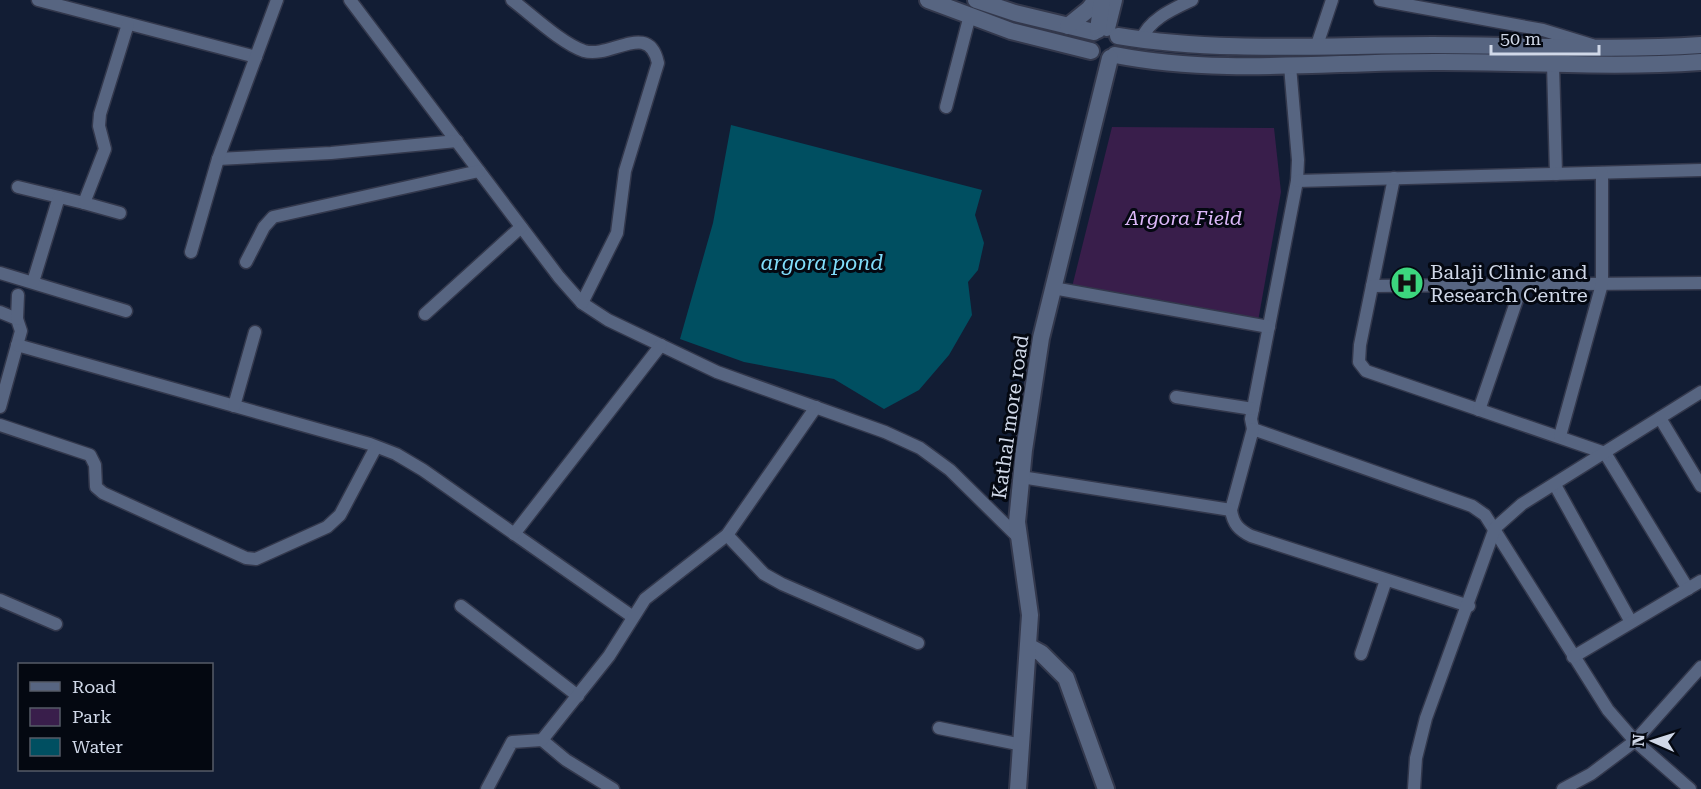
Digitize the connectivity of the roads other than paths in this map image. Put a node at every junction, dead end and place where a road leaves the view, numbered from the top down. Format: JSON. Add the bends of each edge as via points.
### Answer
{"nodes":[{"id":1,"x":38,"y":0,"type":"edge"},
{"id":2,"x":277,"y":0,"type":"edge"},
{"id":3,"x":350,"y":0,"type":"edge"},
{"id":4,"x":512,"y":0,"type":"edge"},
{"id":5,"x":928,"y":0,"type":"edge"},
{"id":6,"x":1096,"y":0,"type":"edge"},
{"id":7,"x":1102,"y":0,"type":"edge"},
{"id":8,"x":1114,"y":0,"type":"edge"},
{"id":9,"x":1192,"y":0,"type":"edge"},
{"id":10,"x":1332,"y":0,"type":"edge"},
{"id":11,"x":1380,"y":0,"type":"edge"},
{"id":12,"x":973,"y":8,"type":"edge"},
{"id":13,"x":128,"y":24,"type":"junction"},
{"id":14,"x":1068,"y":26,"type":"junction"},
{"id":15,"x":1104,"y":31,"type":"junction"},
{"id":16,"x":1142,"y":40,"type":"junction"},
{"id":17,"x":1317,"y":45,"type":"junction"},
{"id":18,"x":1701,"y":45,"type":"edge"},
{"id":19,"x":1600,"y":48,"type":"junction"},
{"id":20,"x":1091,"y":51,"type":"junction"},
{"id":21,"x":256,"y":57,"type":"junction"},
{"id":22,"x":1112,"y":57,"type":"junction"},
{"id":23,"x":1701,"y":62,"type":"edge"},
{"id":24,"x":1553,"y":64,"type":"junction"},
{"id":25,"x":1290,"y":66,"type":"junction"},
{"id":26,"x":946,"y":107,"type":"dead end"},
{"id":27,"x":456,"y":141,"type":"junction"},
{"id":28,"x":218,"y":159,"type":"junction"},
{"id":29,"x":1701,"y":170,"type":"edge"},
{"id":30,"x":479,"y":171,"type":"junction"},
{"id":31,"x":1602,"y":173,"type":"junction"},
{"id":32,"x":1556,"y":174,"type":"junction"},
{"id":33,"x":1394,"y":178,"type":"junction"},
{"id":34,"x":1297,"y":181,"type":"junction"},
{"id":35,"x":18,"y":187,"type":"dead end"},
{"id":36,"x":59,"y":197,"type":"junction"},
{"id":37,"x":84,"y":203,"type":"junction"},
{"id":38,"x":120,"y":213,"type":"dead end"},
{"id":39,"x":521,"y":227,"type":"junction"},
{"id":40,"x":191,"y":252,"type":"dead end"},
{"id":41,"x":246,"y":262,"type":"dead end"},
{"id":42,"x":0,"y":273,"type":"edge"},
{"id":43,"x":33,"y":282,"type":"junction"},
{"id":44,"x":1602,"y":284,"type":"junction"},
{"id":45,"x":1701,"y":284,"type":"edge"},
{"id":46,"x":1522,"y":285,"type":"junction"},
{"id":47,"x":1372,"y":286,"type":"junction"},
{"id":48,"x":1053,"y":288,"type":"junction"},
{"id":49,"x":18,"y":295,"type":"dead end"},
{"id":50,"x":582,"y":303,"type":"junction"},
{"id":51,"x":126,"y":311,"type":"dead end"},
{"id":52,"x":0,"y":312,"type":"edge"},
{"id":53,"x":425,"y":314,"type":"dead end"},
{"id":54,"x":17,"y":319,"type":"junction"},
{"id":55,"x":1269,"y":327,"type":"junction"},
{"id":56,"x":255,"y":332,"type":"dead end"},
{"id":57,"x":17,"y":345,"type":"junction"},
{"id":58,"x":661,"y":345,"type":"junction"},
{"id":59,"x":1701,"y":392,"type":"edge"},
{"id":60,"x":1176,"y":397,"type":"dead end"},
{"id":61,"x":0,"y":406,"type":"edge"},
{"id":62,"x":234,"y":406,"type":"junction"},
{"id":63,"x":816,"y":407,"type":"junction"},
{"id":64,"x":1253,"y":409,"type":"junction"},
{"id":65,"x":1479,"y":410,"type":"junction"},
{"id":66,"x":1660,"y":418,"type":"junction"},
{"id":67,"x":0,"y":425,"type":"edge"},
{"id":68,"x":1253,"y":429,"type":"junction"},
{"id":69,"x":1560,"y":436,"type":"junction"},
{"id":70,"x":376,"y":447,"type":"junction"},
{"id":71,"x":1605,"y":453,"type":"junction"},
{"id":72,"x":1022,"y":477,"type":"junction"},
{"id":73,"x":1555,"y":485,"type":"junction"},
{"id":74,"x":1701,"y":486,"type":"edge"},
{"id":75,"x":1232,"y":510,"type":"junction"},
{"id":76,"x":1495,"y":528,"type":"junction"},
{"id":77,"x":514,"y":534,"type":"junction"},
{"id":78,"x":727,"y":535,"type":"junction"},
{"id":79,"x":1020,"y":538,"type":"junction"},
{"id":80,"x":1386,"y":579,"type":"junction"},
{"id":81,"x":1701,"y":581,"type":"edge"},
{"id":82,"x":1688,"y":589,"type":"junction"},
{"id":83,"x":0,"y":600,"type":"edge"},
{"id":84,"x":461,"y":606,"type":"dead end"},
{"id":85,"x":1469,"y":606,"type":"junction"},
{"id":86,"x":633,"y":617,"type":"junction"},
{"id":87,"x":1631,"y":622,"type":"junction"},
{"id":88,"x":56,"y":624,"type":"dead end"},
{"id":89,"x":918,"y":643,"type":"dead end"},
{"id":90,"x":1028,"y":646,"type":"junction"},
{"id":91,"x":1361,"y":654,"type":"dead end"},
{"id":92,"x":1573,"y":657,"type":"junction"},
{"id":93,"x":1701,"y":667,"type":"edge"},
{"id":94,"x":578,"y":696,"type":"junction"},
{"id":95,"x":939,"y":728,"type":"dead end"},
{"id":96,"x":542,"y":740,"type":"junction"},
{"id":97,"x":1635,"y":741,"type":"junction"},
{"id":98,"x":1022,"y":745,"type":"junction"},
{"id":99,"x":487,"y":789,"type":"edge"},
{"id":100,"x":614,"y":789,"type":"edge"},
{"id":101,"x":1018,"y":789,"type":"edge"},
{"id":102,"x":1106,"y":789,"type":"edge"},
{"id":103,"x":1414,"y":789,"type":"edge"},
{"id":104,"x":1563,"y":789,"type":"edge"},
{"id":105,"x":1690,"y":789,"type":"edge"}],
"edges":[{"from":1,"to":13,"type":"street"},
{"from":2,"to":21,"type":"street"},
{"from":3,"to":27,"type":"street"},
{"from":4,"to":50,"type":"street","via":[[586,51],[634,43],[648,43],[655,50],[658,63],[625,171],[617,233]]},
{"from":5,"to":12,"type":"main road"},
{"from":6,"to":14,"type":"main road"},
{"from":7,"to":15,"type":"main road"},
{"from":8,"to":15,"type":"main road"},
{"from":9,"to":16,"type":"street","via":[[1145,28]]},
{"from":10,"to":17,"type":"street"},
{"from":11,"to":19,"type":"street","via":[[1543,30]]},
{"from":12,"to":14,"type":"main road"},
{"from":12,"to":20,"type":"main road","via":[[1021,33]]},
{"from":12,"to":26,"type":"street"},
{"from":13,"to":21,"type":"street"},
{"from":13,"to":37,"type":"street","via":[[100,114],[105,150]]},
{"from":14,"to":15,"type":"main road"},
{"from":15,"to":16,"type":"main road"},
{"from":15,"to":20,"type":"main road","via":[[1090,37]]},
{"from":15,"to":22,"type":"main road","via":[[1119,49]]},
{"from":16,"to":17,"type":"main road","via":[[1203,47]]},
{"from":17,"to":19,"type":"main road"},
{"from":18,"to":19,"type":"main road"},
{"from":20,"to":22,"type":"main road","via":[[1102,59]]},
{"from":21,"to":28,"type":"street"},
{"from":22,"to":25,"type":"main road","via":[[1201,66]]},
{"from":22,"to":48,"type":"main road","name":"Kathal more road"},
{"from":23,"to":24,"type":"main road"},
{"from":24,"to":25,"type":"main road"},
{"from":24,"to":32,"type":"street"},
{"from":25,"to":34,"type":"street"},
{"from":27,"to":28,"type":"street"},
{"from":27,"to":30,"type":"street"},
{"from":28,"to":40,"type":"street"},
{"from":29,"to":31,"type":"street"},
{"from":30,"to":39,"type":"street"},
{"from":30,"to":41,"type":"street","via":[[273,217]]},
{"from":31,"to":32,"type":"street"},
{"from":31,"to":44,"type":"street"},
{"from":32,"to":33,"type":"street"},
{"from":33,"to":34,"type":"street"},
{"from":33,"to":47,"type":"street"},
{"from":34,"to":55,"type":"street"},
{"from":35,"to":36,"type":"street"},
{"from":36,"to":37,"type":"street"},
{"from":36,"to":43,"type":"street"},
{"from":37,"to":38,"type":"street"},
{"from":39,"to":50,"type":"street"},
{"from":39,"to":53,"type":"street"},
{"from":42,"to":43,"type":"street"},
{"from":43,"to":51,"type":"street"},
{"from":44,"to":45,"type":"street"},
{"from":44,"to":46,"type":"street"},
{"from":44,"to":69,"type":"street"},
{"from":46,"to":47,"type":"street"},
{"from":46,"to":65,"type":"street"},
{"from":47,"to":65,"type":"street","via":[[1360,345],[1359,362],[1366,371]]},
{"from":48,"to":55,"type":"street"},
{"from":48,"to":72,"type":"main road","name":"Kathal more road","via":[[1041,338]]},
{"from":49,"to":54,"type":"street"},
{"from":50,"to":58,"type":"street"},
{"from":52,"to":54,"type":"street"},
{"from":54,"to":57,"type":"street","via":[[21,331]]},
{"from":55,"to":64,"type":"street"},
{"from":56,"to":62,"type":"street"},
{"from":57,"to":61,"type":"street"},
{"from":57,"to":62,"type":"street"},
{"from":58,"to":63,"type":"street","via":[[717,372]]},
{"from":58,"to":77,"type":"street"},
{"from":59,"to":66,"type":"street"},
{"from":60,"to":64,"type":"street"},
{"from":62,"to":70,"type":"street"},
{"from":63,"to":78,"type":"street"},
{"from":63,"to":79,"type":"street","via":[[921,448],[950,470]]},
{"from":64,"to":68,"type":"street"},
{"from":65,"to":69,"type":"street"},
{"from":66,"to":71,"type":"street"},
{"from":66,"to":74,"type":"street"},
{"from":67,"to":70,"type":"street","via":[[90,455],[95,465],[96,487],[103,493],[246,558],[256,559],[327,528],[340,515]]},
{"from":68,"to":75,"type":"street"},
{"from":68,"to":76,"type":"street","via":[[1472,507]]},
{"from":69,"to":71,"type":"street"},
{"from":70,"to":77,"type":"street","via":[[423,470]]},
{"from":71,"to":73,"type":"street"},
{"from":71,"to":82,"type":"street"},
{"from":72,"to":75,"type":"street"},
{"from":72,"to":79,"type":"main road","name":"Kathal more road","via":[[1017,522]]},
{"from":73,"to":76,"type":"street","via":[[1522,504]]},
{"from":73,"to":87,"type":"street"},
{"from":75,"to":80,"type":"street","via":[[1232,520],[1239,530],[1251,536]]},
{"from":76,"to":85,"type":"street"},
{"from":76,"to":92,"type":"street"},
{"from":77,"to":86,"type":"street"},
{"from":78,"to":86,"type":"street","via":[[655,590]]},
{"from":78,"to":89,"type":"street","via":[[773,579]]},
{"from":79,"to":90,"type":"main road","name":"Kathal more road","via":[[1030,615]]},
{"from":80,"to":85,"type":"street"},
{"from":80,"to":91,"type":"street"},
{"from":81,"to":82,"type":"street"},
{"from":82,"to":87,"type":"street"},
{"from":83,"to":88,"type":"street"},
{"from":84,"to":94,"type":"street"},
{"from":85,"to":103,"type":"street","via":[[1426,718],[1416,758]]},
{"from":86,"to":94,"type":"street"},
{"from":87,"to":92,"type":"street"},
{"from":90,"to":98,"type":"main road","name":"Kathal more road"},
{"from":90,"to":102,"type":"main road","via":[[1041,653],[1066,678]]},
{"from":92,"to":97,"type":"street","via":[[1608,710]]},
{"from":93,"to":97,"type":"street"},
{"from":94,"to":96,"type":"street"},
{"from":95,"to":98,"type":"street"},
{"from":96,"to":99,"type":"street","via":[[512,742]]},
{"from":96,"to":100,"type":"street"},
{"from":97,"to":104,"type":"street","via":[[1591,774]]},
{"from":97,"to":105,"type":"street"},
{"from":98,"to":101,"type":"main road","name":"Kathal more road"}]}
